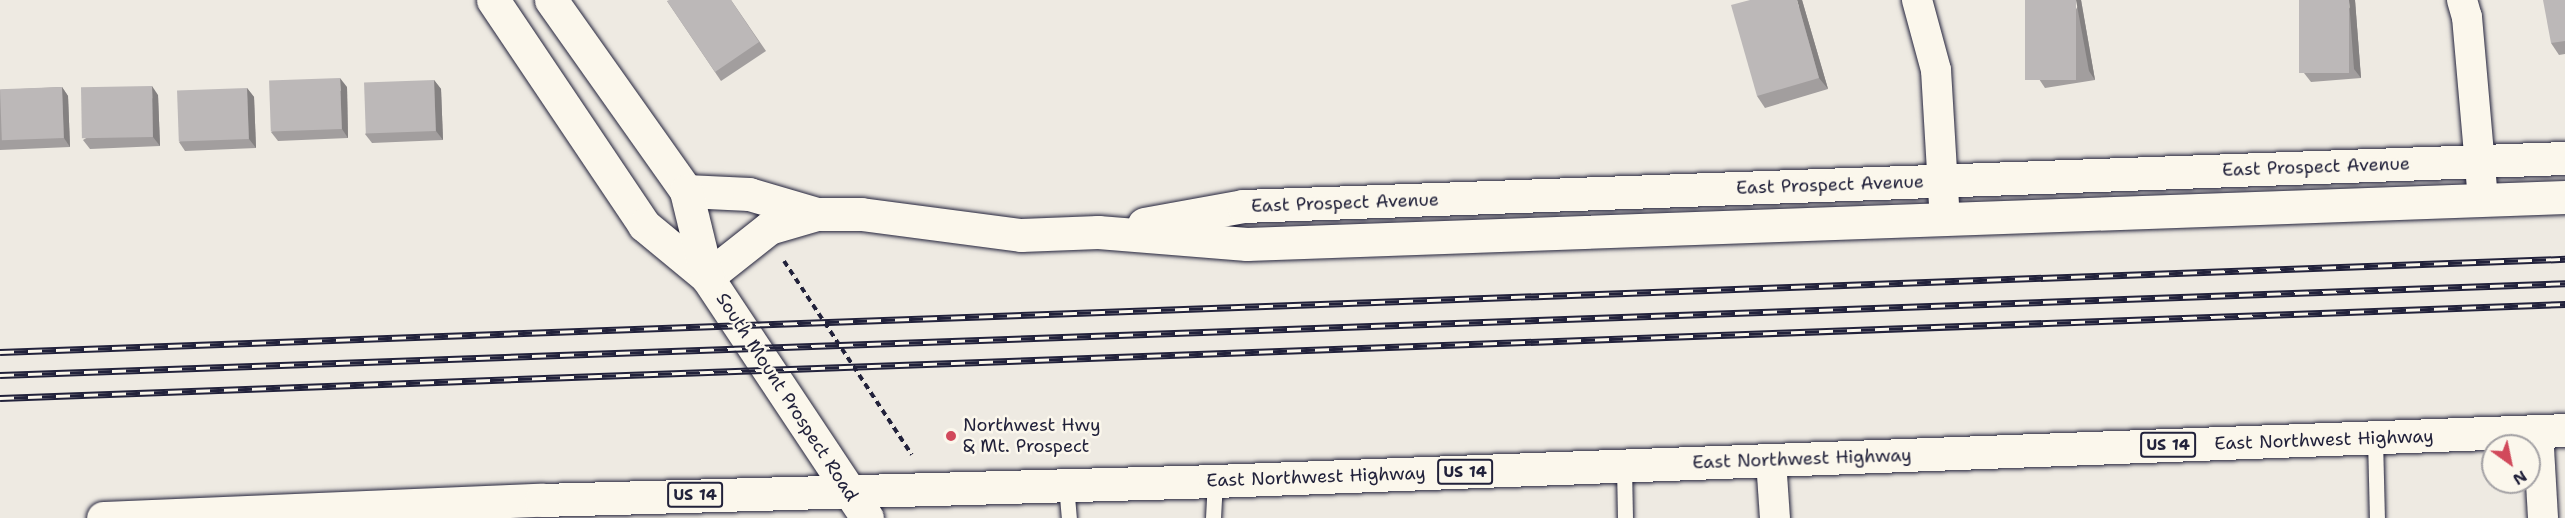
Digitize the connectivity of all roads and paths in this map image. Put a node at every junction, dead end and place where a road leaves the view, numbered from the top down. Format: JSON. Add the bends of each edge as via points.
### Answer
{"nodes":[{"id":1,"x":493,"y":0,"type":"edge"},
{"id":2,"x":551,"y":0,"type":"edge"},
{"id":3,"x":1917,"y":0,"type":"edge"},
{"id":4,"x":2462,"y":0,"type":"edge"},
{"id":5,"x":2565,"y":158,"type":"edge"},
{"id":6,"x":2480,"y":161,"type":"junction"},
{"id":7,"x":1942,"y":181,"type":"junction"},
{"id":8,"x":686,"y":191,"type":"junction"},
{"id":9,"x":2565,"y":197,"type":"edge"},
{"id":10,"x":2483,"y":200,"type":"junction"},
{"id":11,"x":817,"y":214,"type":"junction"},
{"id":12,"x":1945,"y":220,"type":"junction"},
{"id":13,"x":1098,"y":232,"type":"junction"},
{"id":14,"x":789,"y":269,"type":"dead end"},
{"id":15,"x":707,"y":277,"type":"junction"},
{"id":16,"x":2552,"y":431,"type":"edge"},
{"id":17,"x":2375,"y":438,"type":"junction"},
{"id":18,"x":903,"y":440,"type":"dead end"},
{"id":19,"x":1772,"y":460,"type":"junction"},
{"id":20,"x":1624,"y":466,"type":"junction"},
{"id":21,"x":1215,"y":481,"type":"junction"},
{"id":22,"x":1066,"y":484,"type":"junction"},
{"id":23,"x":848,"y":490,"type":"junction"},
{"id":24,"x":104,"y":518,"type":"edge"},
{"id":25,"x":867,"y":518,"type":"edge"},
{"id":26,"x":1069,"y":518,"type":"edge"},
{"id":27,"x":1213,"y":518,"type":"edge"},
{"id":28,"x":1626,"y":518,"type":"edge"},
{"id":29,"x":1775,"y":518,"type":"edge"},
{"id":30,"x":2377,"y":518,"type":"edge"},
{"id":31,"x":2543,"y":518,"type":"edge"}],
"edges":[{"from":1,"to":15,"type":"street","name":"South Mount Prospect Road","via":[[644,225]]},
{"from":2,"to":8,"type":"street","name":"South Mount Prospect Road"},
{"from":3,"to":7,"type":"street","via":[[1936,70]]},
{"from":4,"to":6,"type":"street","via":[[2467,17]]},
{"from":5,"to":6,"type":"street","name":"East Prospect Avenue"},
{"from":6,"to":7,"type":"street","name":"East Prospect Avenue"},
{"from":6,"to":10,"type":"street"},
{"from":7,"to":12,"type":"street"},
{"from":7,"to":13,"type":"street","name":"East Prospect Avenue","via":[[1243,206]]},
{"from":8,"to":11,"type":"street","via":[[749,194]]},
{"from":8,"to":15,"type":"street","name":"South Mount Prospect Road"},
{"from":9,"to":10,"type":"street","name":"East Prospect Avenue"},
{"from":10,"to":12,"type":"street","name":"East Prospect Avenue"},
{"from":11,"to":13,"type":"street","name":"East Prospect Avenue","via":[[861,214],[1021,235]]},
{"from":11,"to":15,"type":"street","name":"East Prospect Avenue","via":[[769,228]]},
{"from":12,"to":13,"type":"street","name":"East Prospect Avenue","via":[[1247,244]]},
{"from":14,"to":18,"type":"path"},
{"from":15,"to":23,"type":"street","name":"South Mount Prospect Road"},
{"from":16,"to":17,"type":"street","name":"East Northwest Highway","number":"US 14"},
{"from":16,"to":31,"type":"street"},
{"from":17,"to":19,"type":"street","name":"East Northwest Highway","number":"US 14"},
{"from":17,"to":30,"type":"lane"},
{"from":19,"to":20,"type":"street","name":"East Northwest Highway","number":"US 14"},
{"from":19,"to":29,"type":"street"},
{"from":20,"to":21,"type":"street","name":"East Northwest Highway","number":"US 14"},
{"from":20,"to":28,"type":"lane"},
{"from":21,"to":22,"type":"street","name":"East Northwest Highway","number":"US 14"},
{"from":21,"to":27,"type":"lane"},
{"from":22,"to":23,"type":"street","name":"East Northwest Highway","number":"US 14"},
{"from":22,"to":26,"type":"lane"},
{"from":23,"to":24,"type":"street","name":"East Northwest Highway","number":"US 14"},
{"from":23,"to":25,"type":"street","name":"South Mount Prospect Road"}]}
